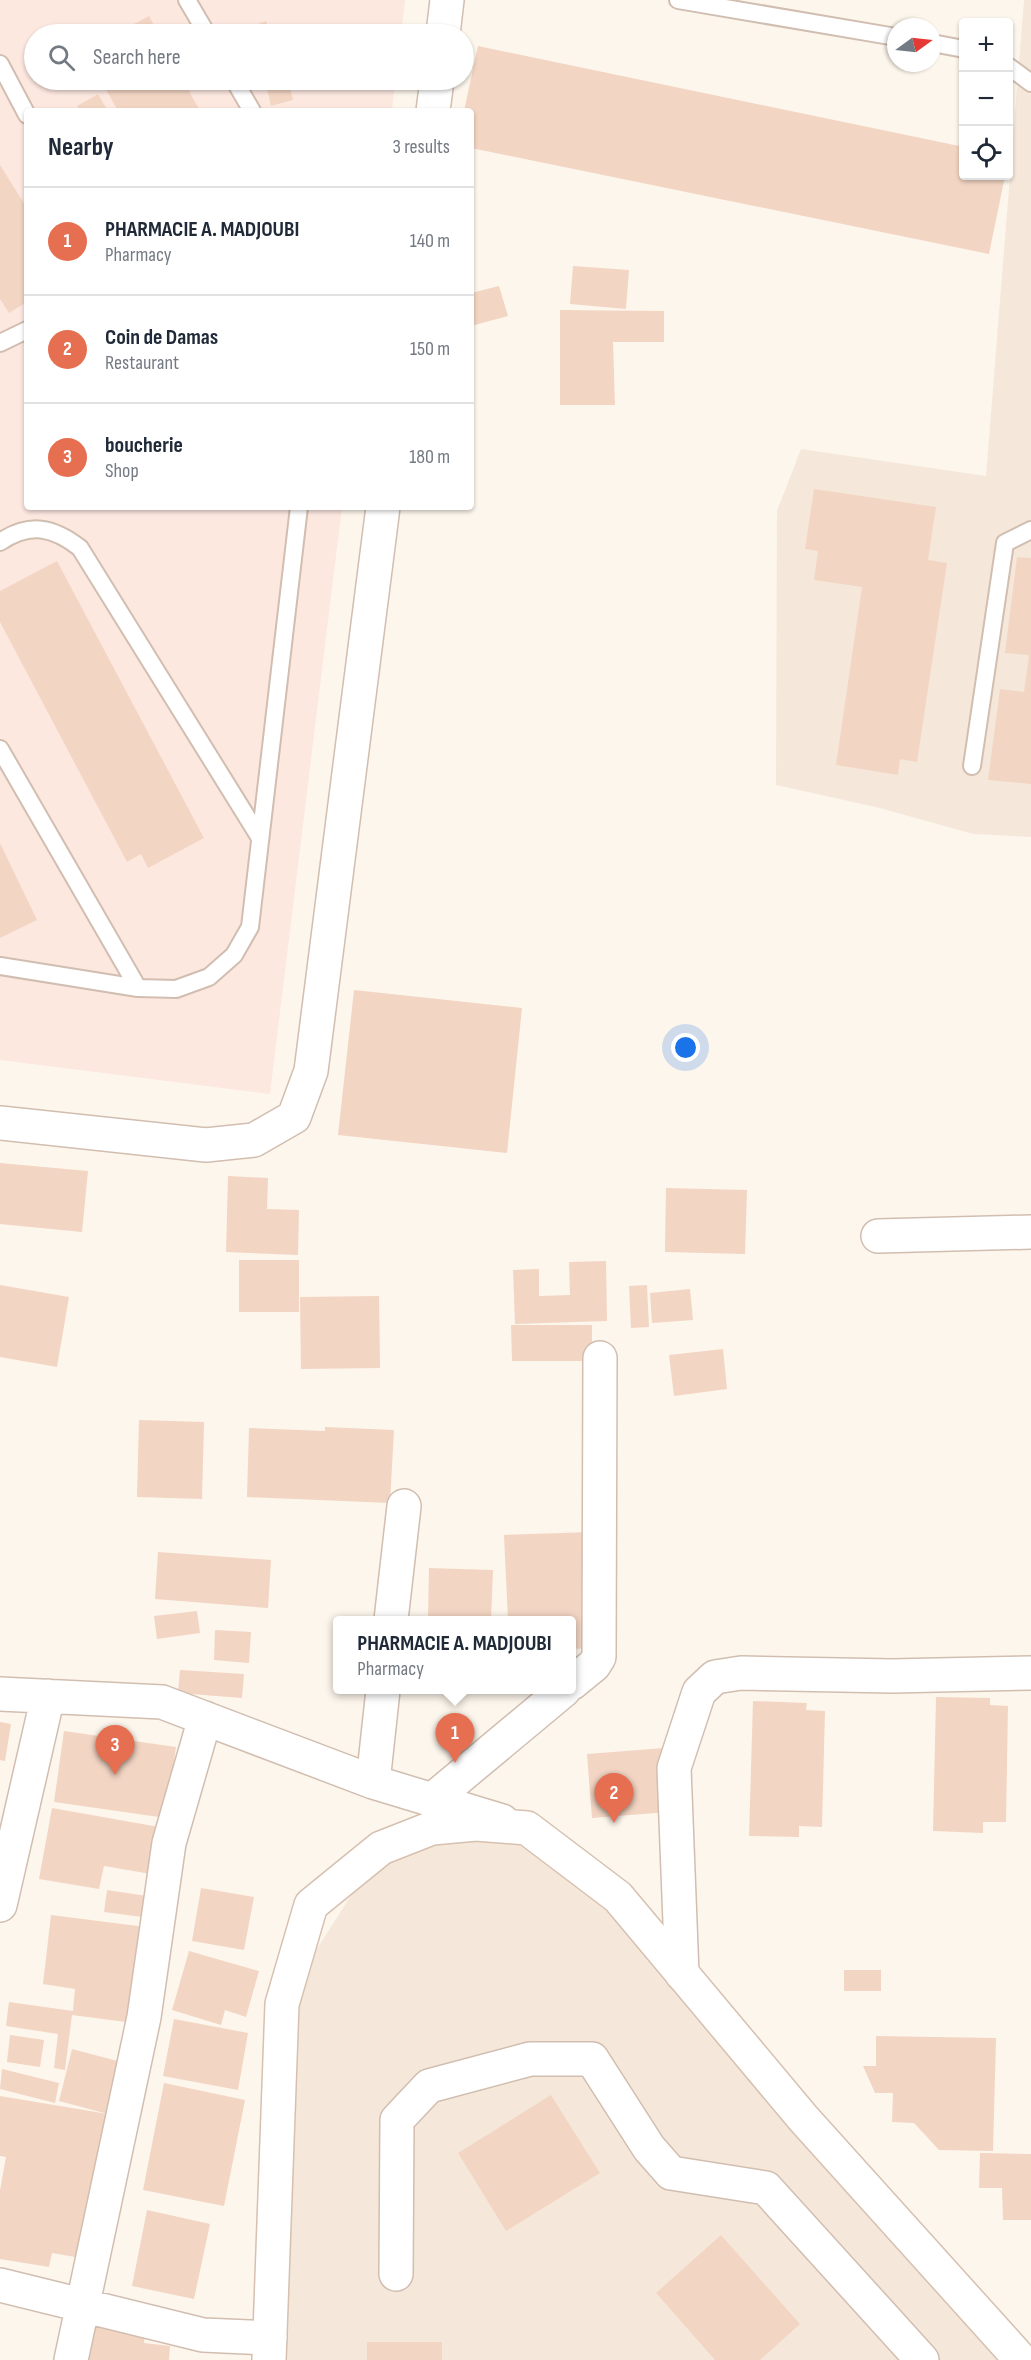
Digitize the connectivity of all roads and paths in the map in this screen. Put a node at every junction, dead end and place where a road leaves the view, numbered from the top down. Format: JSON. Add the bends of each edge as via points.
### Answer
{"nodes":[{"id":1,"x":187,"y":0,"type":"edge"},
{"id":2,"x":447,"y":0,"type":"edge"},
{"id":3,"x":678,"y":0,"type":"edge"},
{"id":4,"x":201,"y":24,"type":"edge"},
{"id":5,"x":444,"y":24,"type":"edge"},
{"id":6,"x":887,"y":35,"type":"edge"},
{"id":7,"x":941,"y":45,"type":"edge"},
{"id":8,"x":959,"y":48,"type":"edge"},
{"id":9,"x":0,"y":64,"type":"edge"},
{"id":10,"x":1013,"y":70,"type":"edge"},
{"id":11,"x":1031,"y":83,"type":"edge"},
{"id":12,"x":240,"y":90,"type":"edge"},
{"id":13,"x":436,"y":90,"type":"edge"},
{"id":14,"x":250,"y":108,"type":"edge"},
{"id":15,"x":433,"y":108,"type":"edge"},
{"id":16,"x":24,"y":109,"type":"edge"},
{"id":17,"x":24,"y":331,"type":"edge"},
{"id":18,"x":0,"y":343,"type":"edge"},
{"id":19,"x":298,"y":510,"type":"edge"},
{"id":20,"x":383,"y":510,"type":"edge"},
{"id":21,"x":1031,"y":530,"type":"edge"},
{"id":22,"x":0,"y":542,"type":"edge"},
{"id":23,"x":0,"y":749,"type":"edge"},
{"id":24,"x":972,"y":765,"type":"dead end"},
{"id":25,"x":260,"y":838,"type":"junction"},
{"id":26,"x":0,"y":966,"type":"edge"},
{"id":27,"x":138,"y":988,"type":"junction"},
{"id":28,"x":0,"y":1124,"type":"edge"},
{"id":29,"x":1031,"y":1232,"type":"edge"},
{"id":30,"x":878,"y":1236,"type":"dead end"},
{"id":31,"x":600,"y":1358,"type":"dead end"},
{"id":32,"x":404,"y":1506,"type":"dead end"},
{"id":33,"x":391,"y":1616,"type":"edge"},
{"id":34,"x":1031,"y":1673,"type":"edge"},
{"id":35,"x":576,"y":1680,"type":"edge"},
{"id":36,"x":0,"y":1694,"type":"edge"},
{"id":37,"x":382,"y":1694,"type":"edge"},
{"id":38,"x":558,"y":1694,"type":"edge"},
{"id":39,"x":48,"y":1696,"type":"junction"},
{"id":40,"x":205,"y":1718,"type":"junction"},
{"id":41,"x":372,"y":1782,"type":"junction"},
{"id":42,"x":432,"y":1800,"type":"junction"},
{"id":43,"x":527,"y":1828,"type":"junction"},
{"id":44,"x":0,"y":1905,"type":"edge"},
{"id":45,"x":682,"y":1974,"type":"junction"},
{"id":46,"x":396,"y":2274,"type":"dead end"},
{"id":47,"x":0,"y":2285,"type":"edge"},
{"id":48,"x":82,"y":2305,"type":"junction"},
{"id":49,"x":202,"y":2348,"type":"edge"},
{"id":50,"x":269,"y":2349,"type":"edge"},
{"id":51,"x":71,"y":2360,"type":"edge"},
{"id":52,"x":922,"y":2360,"type":"edge"},
{"id":53,"x":1021,"y":2360,"type":"edge"}],
"edges":[{"from":1,"to":4,"type":"lane"},
{"from":2,"to":5,"type":"street"},
{"from":3,"to":6,"type":"lane"},
{"from":7,"to":8,"type":"lane"},
{"from":9,"to":16,"type":"lane"},
{"from":10,"to":11,"type":"lane"},
{"from":12,"to":14,"type":"lane"},
{"from":13,"to":15,"type":"street"},
{"from":17,"to":18,"type":"lane"},
{"from":19,"to":25,"type":"lane"},
{"from":20,"to":28,"type":"street","via":[[311,1071],[294,1117],[254,1140],[206,1145]]},
{"from":21,"to":24,"type":"lane","via":[[1005,543]]},
{"from":22,"to":25,"type":"lane","via":[[27,530],[46,530],[80,548]]},
{"from":23,"to":27,"type":"lane"},
{"from":25,"to":27,"type":"lane","via":[[250,927],[234,955],[209,977],[176,989]]},
{"from":26,"to":27,"type":"lane"},
{"from":29,"to":30,"type":"street"},
{"from":31,"to":35,"type":"street","via":[[599,1657]]},
{"from":32,"to":33,"type":"street"},
{"from":34,"to":45,"type":"street","via":[[741,1673],[715,1677],[699,1692],[675,1768]]},
{"from":36,"to":39,"type":"street"},
{"from":37,"to":41,"type":"street"},
{"from":38,"to":42,"type":"street"},
{"from":39,"to":40,"type":"street","via":[[162,1702]]},
{"from":39,"to":44,"type":"street"},
{"from":40,"to":41,"type":"street"},
{"from":40,"to":48,"type":"street","via":[[169,1843],[144,2017]]},
{"from":41,"to":42,"type":"street"},
{"from":42,"to":43,"type":"street"},
{"from":43,"to":45,"type":"street","via":[[618,1897]]},
{"from":43,"to":50,"type":"street","via":[[476,1824],[432,1828],[381,1848],[311,1905],[282,2004]]},
{"from":45,"to":53,"type":"street","via":[[803,2118]]},
{"from":46,"to":52,"type":"street","via":[[397,2120],[429,2086],[530,2059],[592,2059],[650,2148],[671,2173],[766,2188]]},
{"from":47,"to":48,"type":"street"},
{"from":48,"to":49,"type":"street"},
{"from":48,"to":51,"type":"street"},
{"from":49,"to":50,"type":"street"}]}
